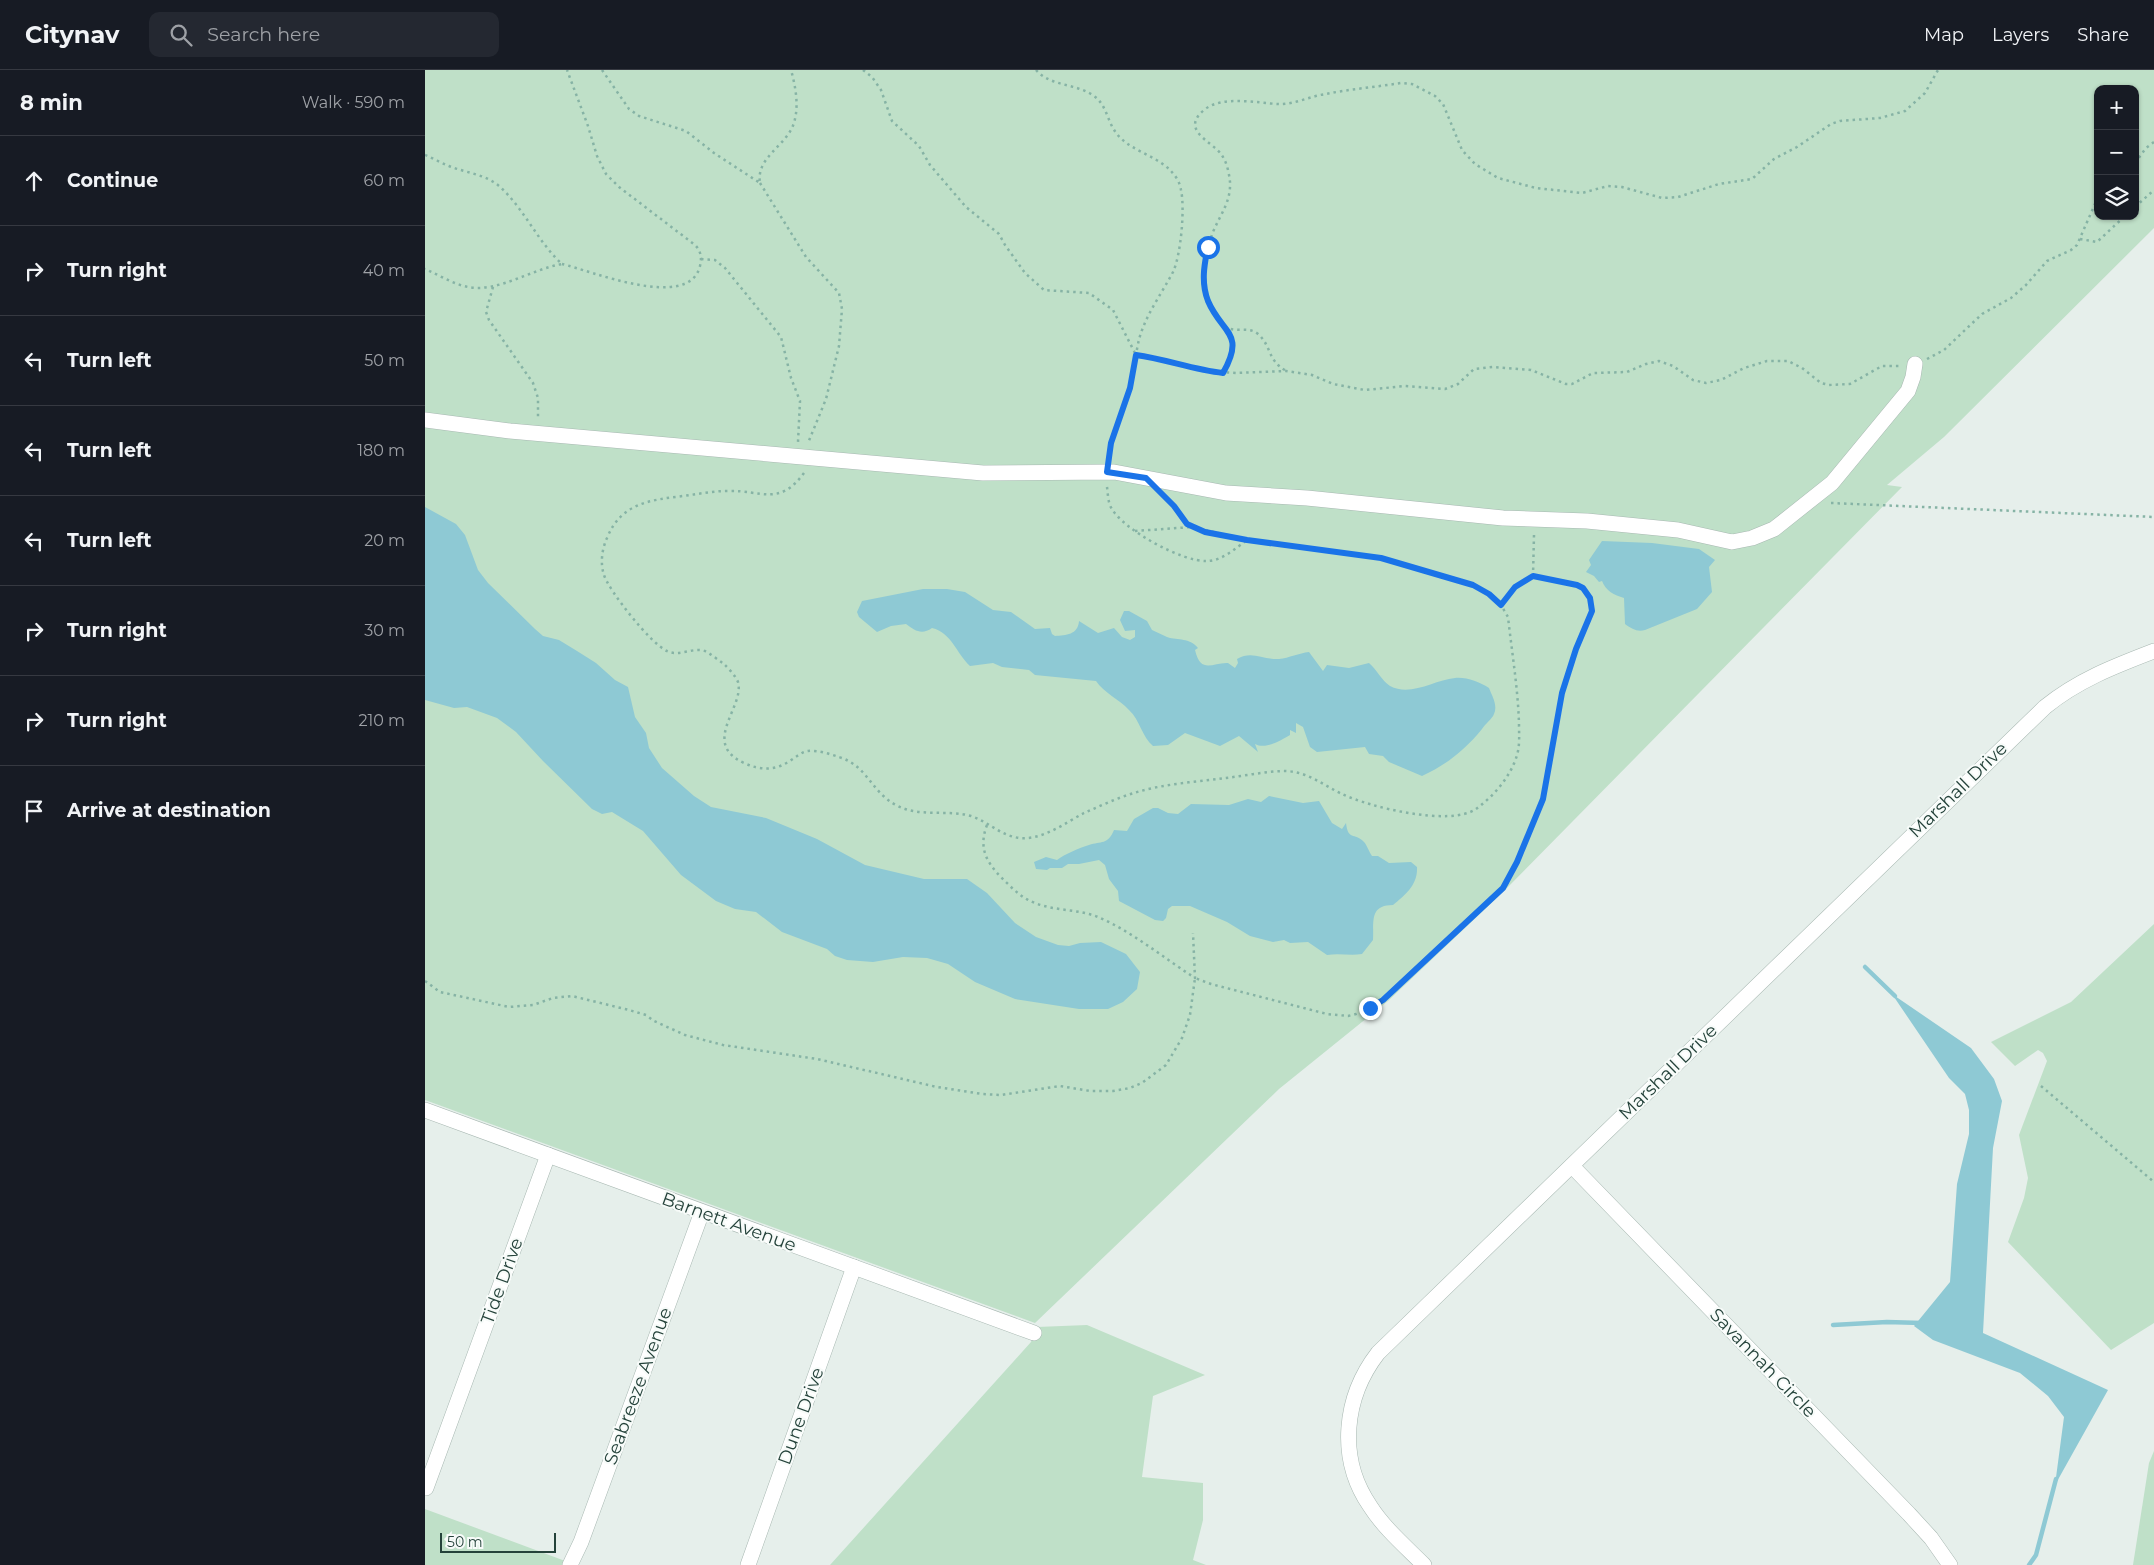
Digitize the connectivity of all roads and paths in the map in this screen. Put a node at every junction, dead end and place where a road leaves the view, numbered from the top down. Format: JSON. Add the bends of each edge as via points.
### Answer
{"nodes":[{"id":1,"x":567,"y":70,"type":"edge"},
{"id":2,"x":601,"y":70,"type":"edge"},
{"id":3,"x":791,"y":70,"type":"edge"},
{"id":4,"x":863,"y":70,"type":"edge"},
{"id":5,"x":1036,"y":70,"type":"edge"},
{"id":6,"x":1937,"y":70,"type":"edge"},
{"id":7,"x":2154,"y":142,"type":"edge"},
{"id":8,"x":425,"y":155,"type":"edge"},
{"id":9,"x":2139,"y":157,"type":"edge"},
{"id":10,"x":760,"y":184,"type":"junction"},
{"id":11,"x":2154,"y":190,"type":"edge"},
{"id":12,"x":2139,"y":203,"type":"edge"},
{"id":13,"x":2094,"y":205,"type":"edge"},
{"id":14,"x":2121,"y":220,"type":"edge"},
{"id":15,"x":2081,"y":239,"type":"junction"},
{"id":16,"x":701,"y":259,"type":"junction"},
{"id":17,"x":562,"y":264,"type":"junction"},
{"id":18,"x":425,"y":269,"type":"edge"},
{"id":19,"x":494,"y":286,"type":"junction"},
{"id":20,"x":1226,"y":328,"type":"junction"},
{"id":21,"x":1136,"y":355,"type":"junction"},
{"id":22,"x":1915,"y":364,"type":"junction"},
{"id":23,"x":1286,"y":371,"type":"junction"},
{"id":24,"x":1223,"y":373,"type":"junction"},
{"id":25,"x":425,"y":420,"type":"edge"},
{"id":26,"x":539,"y":434,"type":"junction"},
{"id":27,"x":805,"y":459,"type":"junction"},
{"id":28,"x":1107,"y":472,"type":"junction"},
{"id":29,"x":1164,"y":495,"type":"dead end"},
{"id":30,"x":1810,"y":502,"type":"junction"},
{"id":31,"x":2154,"y":516,"type":"edge"},
{"id":32,"x":1529,"y":519,"type":"junction"},
{"id":33,"x":1192,"y":527,"type":"junction"},
{"id":34,"x":1134,"y":531,"type":"junction"},
{"id":35,"x":1247,"y":540,"type":"junction"},
{"id":36,"x":1533,"y":576,"type":"junction"},
{"id":37,"x":1501,"y":605,"type":"junction"},
{"id":38,"x":2154,"y":651,"type":"edge"},
{"id":39,"x":987,"y":825,"type":"junction"},
{"id":40,"x":1193,"y":933,"type":"dead end"},
{"id":41,"x":1195,"y":978,"type":"junction"},
{"id":42,"x":425,"y":981,"type":"edge"},
{"id":43,"x":2041,"y":1086,"type":"dead end"},
{"id":44,"x":425,"y":1110,"type":"edge"},
{"id":45,"x":548,"y":1155,"type":"junction"},
{"id":46,"x":1572,"y":1166,"type":"junction"},
{"id":47,"x":2154,"y":1182,"type":"edge"},
{"id":48,"x":702,"y":1212,"type":"junction"},
{"id":49,"x":854,"y":1267,"type":"junction"},
{"id":50,"x":1033,"y":1333,"type":"dead end"},
{"id":51,"x":426,"y":1488,"type":"dead end"},
{"id":52,"x":576,"y":1563,"type":"edge"},
{"id":53,"x":748,"y":1565,"type":"edge"},
{"id":54,"x":1424,"y":1565,"type":"edge"},
{"id":55,"x":1950,"y":1565,"type":"edge"}],
"edges":[{"from":1,"to":16,"type":"path","via":[[606,174],[695,245]]},
{"from":2,"to":10,"type":"path","via":[[629,109],[657,123],[686,131]]},
{"from":3,"to":10,"type":"path","via":[[796,100],[793,126],[763,164],[759,172]]},
{"from":4,"to":21,"type":"path","via":[[881,90],[892,121],[919,146],[930,165],[966,207],[999,234],[1025,272],[1044,290],[1089,293],[1113,310]]},
{"from":5,"to":21,"type":"path","via":[[1049,80],[1074,86],[1097,97],[1116,134],[1157,160],[1175,176],[1181,188],[1183,215],[1176,263],[1145,322]]},
{"from":6,"to":20,"type":"path","via":[[1925,93],[1905,111],[1880,118],[1831,124],[1774,159],[1752,180],[1719,184],[1678,197],[1662,198],[1622,187],[1608,186],[1582,193],[1527,186],[1498,178],[1480,169],[1462,150],[1443,104],[1412,84],[1326,94],[1291,103],[1238,101],[1216,104],[1203,111],[1196,127],[1199,136],[1220,152],[1230,184],[1228,202],[1213,231],[1203,275],[1207,299]]},
{"from":7,"to":9,"type":"path"},
{"from":8,"to":17,"type":"path","via":[[450,167],[484,177],[500,187],[544,246]]},
{"from":10,"to":27,"type":"path","via":[[806,257],[839,293],[842,309],[839,346],[826,399],[809,439]]},
{"from":11,"to":12,"type":"path"},
{"from":13,"to":15,"type":"path"},
{"from":14,"to":15,"type":"path","via":[[2097,242]]},
{"from":15,"to":22,"type":"path","via":[[2071,250],[2047,261],[2011,298],[1983,314],[1944,350]]},
{"from":16,"to":17,"type":"path","via":[[698,271],[686,283],[664,288],[636,285]]},
{"from":16,"to":27,"type":"path","via":[[715,260],[725,268],[781,337],[800,401],[797,440]]},
{"from":17,"to":19,"type":"path"},
{"from":18,"to":19,"type":"path","via":[[467,287]]},
{"from":19,"to":26,"type":"path","via":[[486,312],[533,383],[538,398]]},
{"from":20,"to":23,"type":"path","via":[[1258,334],[1274,361]]},
{"from":20,"to":24,"type":"path","via":[[1233,341],[1233,349]]},
{"from":21,"to":24,"type":"path"},
{"from":21,"to":28,"type":"path","via":[[1130,388],[1111,443]]},
{"from":22,"to":23,"type":"path","via":[[1877,367],[1859,380],[1840,385],[1821,383],[1794,364],[1778,360],[1750,366],[1721,380],[1706,383],[1693,380],[1659,361],[1627,372],[1593,373],[1566,384],[1531,370],[1478,368],[1458,384],[1445,389],[1405,386],[1355,389],[1312,375]]},
{"from":22,"to":30,"type":"street","via":[[1908,391],[1832,483]]},
{"from":23,"to":24,"type":"path"},
{"from":25,"to":26,"type":"street"},
{"from":26,"to":27,"type":"street"},
{"from":27,"to":28,"type":"street","via":[[983,473]]},
{"from":27,"to":39,"type":"path","via":[[807,468],[803,476],[781,492],[761,496],[733,491],[713,492],[653,499],[634,507],[621,516],[608,535],[602,556],[606,580],[634,620],[659,645],[673,653],[705,651],[735,676],[738,694],[725,726],[727,747],[733,757],[753,767],[770,769],[803,752],[835,755],[861,768],[884,797],[903,808],[968,815]]},
{"from":28,"to":32,"type":"street","via":[[1226,493]]},
{"from":28,"to":34,"type":"path","via":[[1111,508]]},
{"from":29,"to":33,"type":"path"},
{"from":30,"to":31,"type":"path"},
{"from":30,"to":32,"type":"street","via":[[1774,529],[1732,542],[1678,530]]},
{"from":32,"to":36,"type":"path","via":[[1535,536]]},
{"from":33,"to":34,"type":"path"},
{"from":33,"to":35,"type":"path"},
{"from":34,"to":35,"type":"path","via":[[1183,556],[1207,561],[1228,554]]},
{"from":35,"to":37,"type":"path","via":[[1381,558],[1473,585]]},
{"from":36,"to":37,"type":"path","via":[[1515,587]]},
{"from":36,"to":41,"type":"path","via":[[1583,588],[1590,598],[1592,611],[1562,693],[1543,799],[1503,888],[1383,1000],[1357,1014],[1327,1014]]},
{"from":37,"to":39,"type":"path","via":[[1508,617],[1519,707],[1519,747],[1514,764],[1503,782],[1468,814],[1447,817],[1384,807],[1343,795],[1304,774],[1285,771],[1137,792],[1032,837],[1009,835]]},
{"from":38,"to":46,"type":"street","name":"Marshall Drive","via":[[2089,677],[2045,707]]},
{"from":39,"to":41,"type":"path","via":[[983,840],[986,860],[1023,897],[1036,904],[1099,917]]},
{"from":40,"to":41,"type":"path"},
{"from":41,"to":42,"type":"path","via":[[1190,1016],[1182,1038],[1166,1065],[1142,1083],[1113,1091],[1060,1086],[1001,1095],[937,1087],[817,1059],[723,1045],[685,1035],[654,1022],[646,1015],[572,996],[509,1007],[440,992]]},
{"from":43,"to":47,"type":"path"},
{"from":44,"to":45,"type":"street","name":"Barnett Avenue"},
{"from":45,"to":48,"type":"street","name":"Barnett Avenue"},
{"from":45,"to":51,"type":"street","name":"Tide Drive"},
{"from":46,"to":54,"type":"street","name":"Marshall Drive","via":[[1388,1342],[1357,1387],[1348,1436],[1351,1462],[1360,1490],[1377,1517]]},
{"from":46,"to":55,"type":"street","name":"Savannah Circle","via":[[1909,1514]]},
{"from":48,"to":49,"type":"street","name":"Barnett Avenue"},
{"from":48,"to":52,"type":"street","name":"Seabreeze Avenue"},
{"from":49,"to":50,"type":"street","name":"Barnett Avenue"},
{"from":49,"to":53,"type":"street","name":"Dune Drive"}]}
